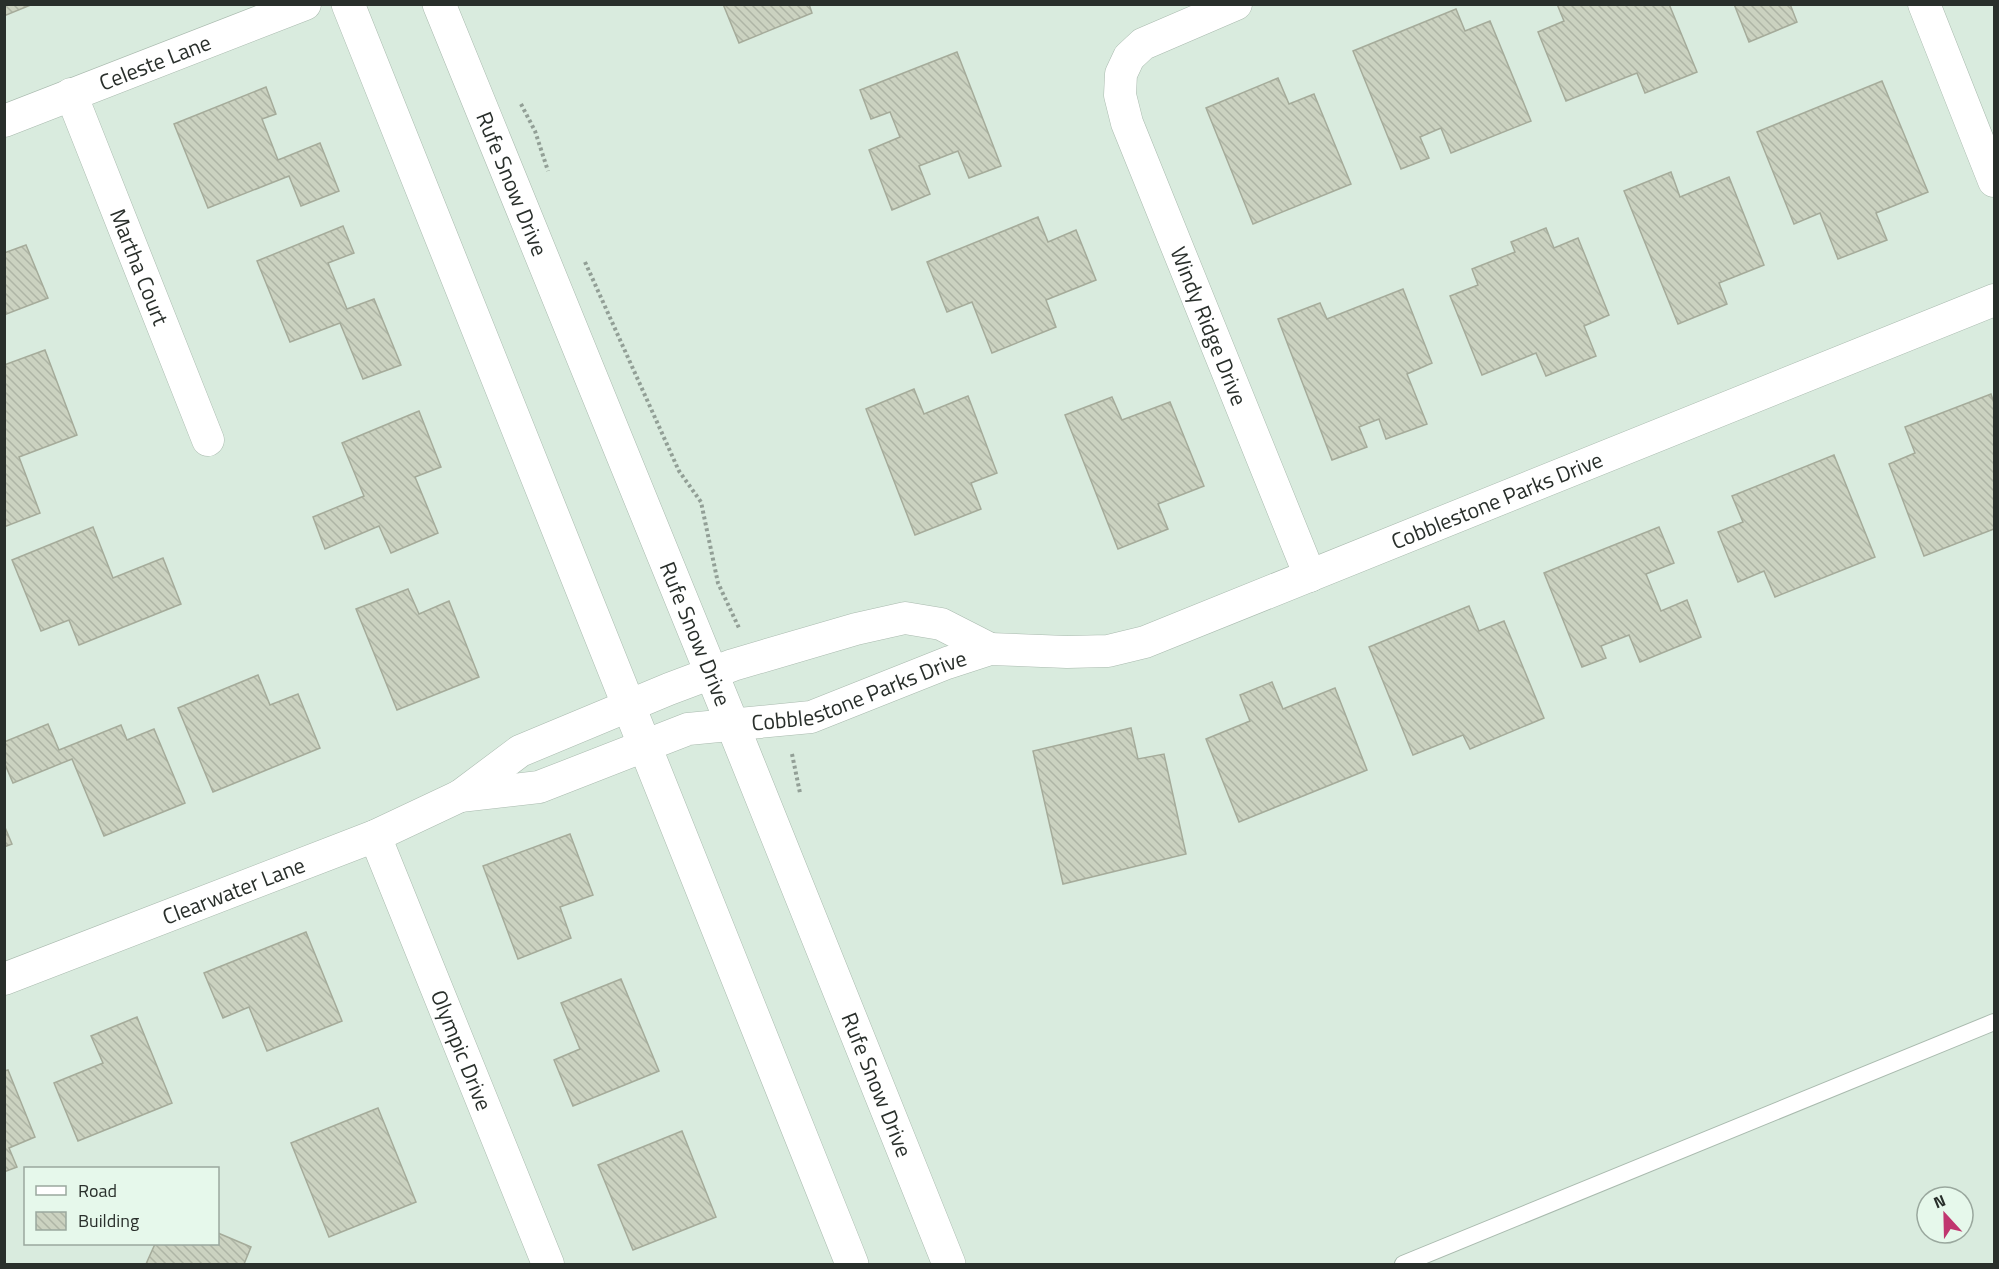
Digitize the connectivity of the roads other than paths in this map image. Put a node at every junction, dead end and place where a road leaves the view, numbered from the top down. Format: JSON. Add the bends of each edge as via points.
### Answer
{"nodes":[{"id":1,"x":305,"y":4,"type":"edge"},
{"id":2,"x":348,"y":4,"type":"edge"},
{"id":3,"x":439,"y":4,"type":"edge"},
{"id":4,"x":1236,"y":4,"type":"edge"},
{"id":5,"x":1924,"y":4,"type":"edge"},
{"id":6,"x":71,"y":94,"type":"junction"},
{"id":7,"x":4,"y":121,"type":"edge"},
{"id":8,"x":1995,"y":182,"type":"edge"},
{"id":9,"x":1995,"y":300,"type":"edge"},
{"id":10,"x":208,"y":440,"type":"dead end"},
{"id":11,"x":1310,"y":576,"type":"junction"},
{"id":12,"x":990,"y":649,"type":"junction"},
{"id":13,"x":711,"y":674,"type":"junction"},
{"id":14,"x":669,"y":689,"type":"joint"},
{"id":15,"x":629,"y":706,"type":"junction"},
{"id":16,"x":733,"y":726,"type":"junction"},
{"id":17,"x":688,"y":729,"type":"joint"},
{"id":18,"x":645,"y":746,"type":"junction"},
{"id":19,"x":460,"y":796,"type":"junction"},
{"id":20,"x":375,"y":836,"type":"junction"},
{"id":21,"x":4,"y":979,"type":"edge"},
{"id":22,"x":1995,"y":1022,"type":"edge"},
{"id":23,"x":548,"y":1264,"type":"edge"},
{"id":24,"x":852,"y":1264,"type":"edge"},
{"id":25,"x":949,"y":1264,"type":"edge"},
{"id":26,"x":1403,"y":1264,"type":"edge"}],
"edges":[{"from":1,"to":6,"type":"street","name":"Celeste Lane"},
{"from":2,"to":15,"type":"main road"},
{"from":3,"to":13,"type":"main road","name":"Rufe Snow Drive"},
{"from":4,"to":11,"type":"street","name":"Windy Ridge Drive","via":[[1143,44],[1129,57],[1121,74],[1120,95],[1127,123]]},
{"from":5,"to":8,"type":"street"},
{"from":6,"to":7,"type":"street","name":"Celeste Lane"},
{"from":6,"to":10,"type":"street","name":"Martha Court"},
{"from":9,"to":11,"type":"street","name":"Cobblestone Parks Drive"},
{"from":11,"to":12,"type":"street","name":"Cobblestone Parks Drive","via":[[1145,642],[1108,651]]},
{"from":12,"to":13,"type":"street","name":"Cobblestone Parks Drive","via":[[941,624],[905,618],[856,629]]},
{"from":12,"to":16,"type":"street","name":"Cobblestone Parks Drive","via":[[811,717]]},
{"from":13,"to":14,"type":"street","name":"Cobblestone Parks Drive"},
{"from":13,"to":16,"type":"main road","name":"Rufe Snow Drive"},
{"from":14,"to":15,"type":"street","name":"Clearwater Lane"},
{"from":15,"to":18,"type":"main road"},
{"from":15,"to":19,"type":"street","name":"Clearwater Lane","via":[[520,751]]},
{"from":16,"to":17,"type":"street","name":"Cobblestone Parks Drive"},
{"from":16,"to":25,"type":"main road","name":"Rufe Snow Drive"},
{"from":17,"to":18,"type":"street","name":"Clearwater Lane"},
{"from":18,"to":19,"type":"street","name":"Clearwater Lane","via":[[539,787]]},
{"from":18,"to":24,"type":"main road"},
{"from":19,"to":20,"type":"street","name":"Clearwater Lane"},
{"from":20,"to":21,"type":"street","name":"Clearwater Lane"},
{"from":20,"to":23,"type":"street","name":"Olympic Drive"},
{"from":22,"to":26,"type":"lane"}]}
